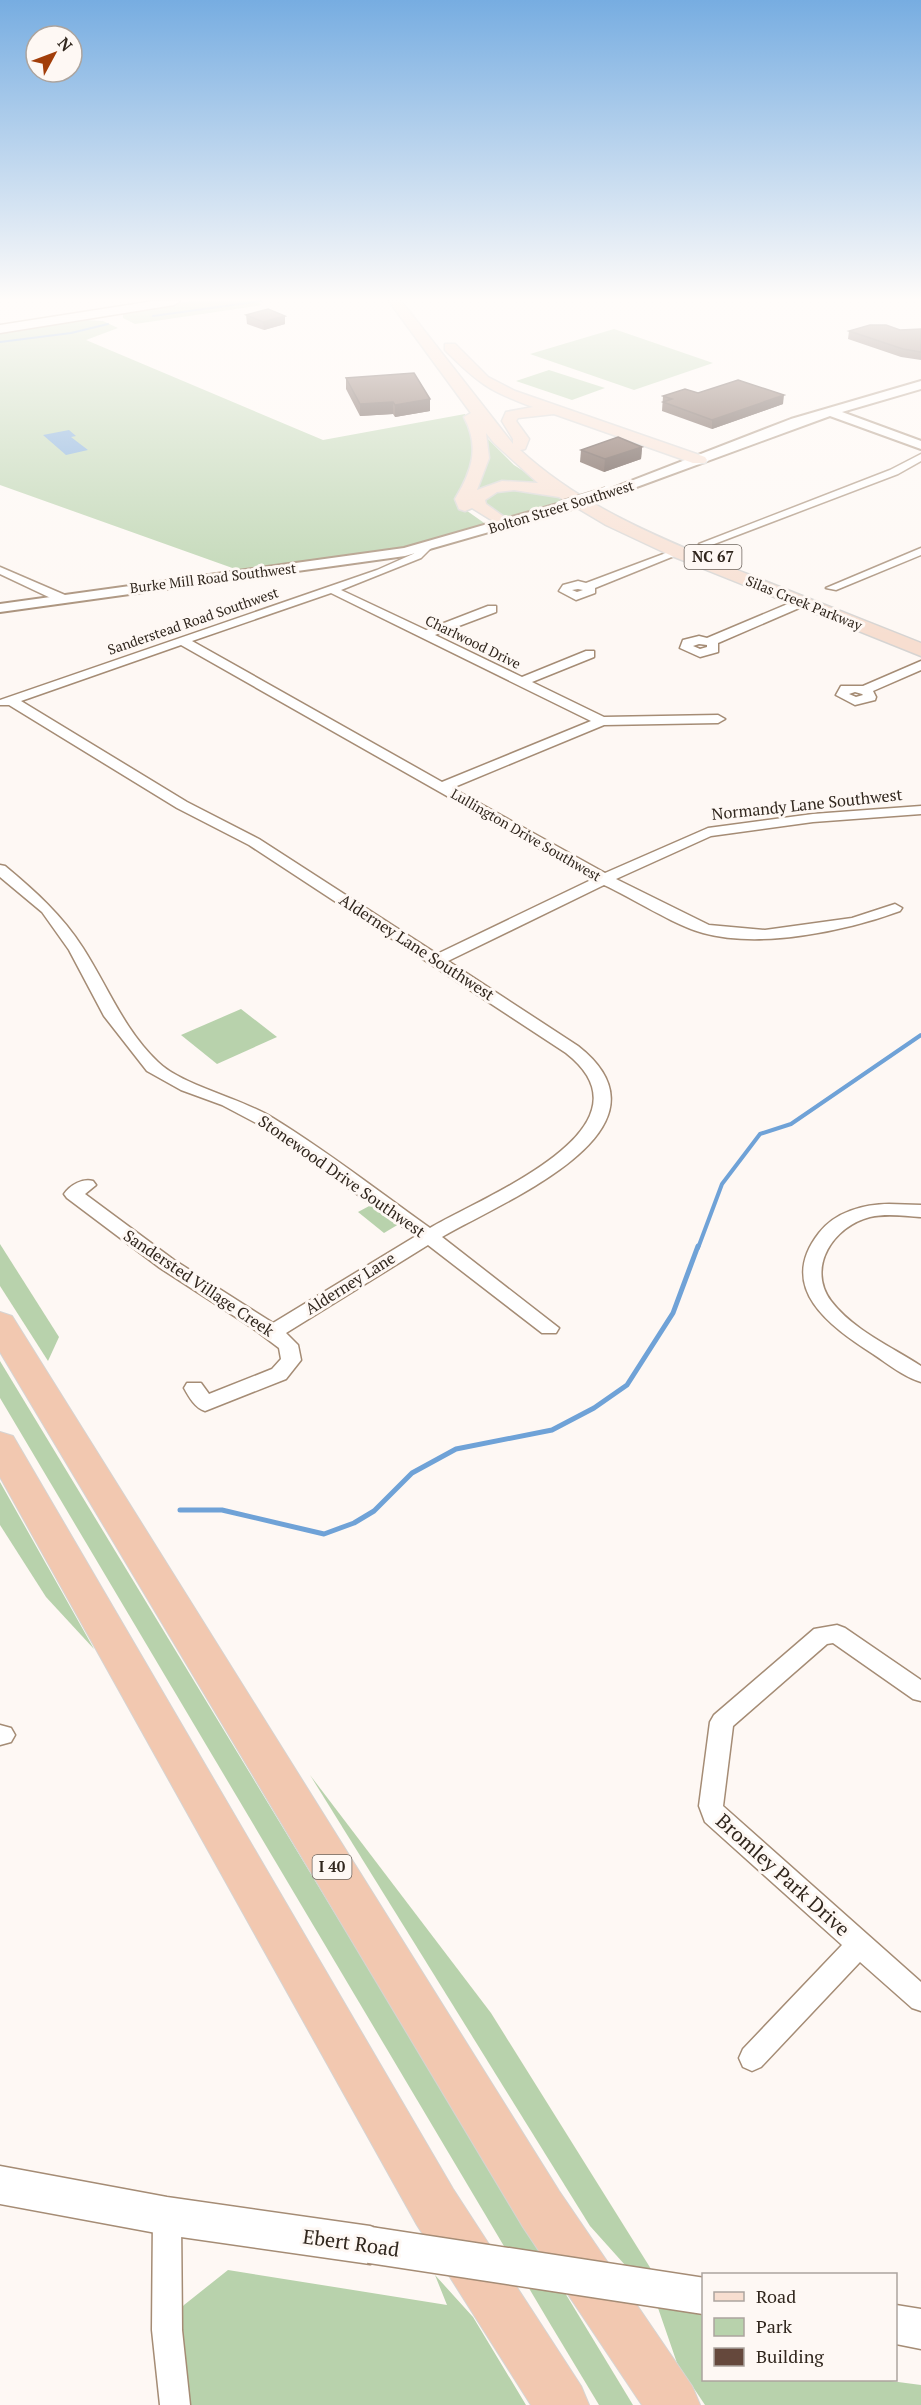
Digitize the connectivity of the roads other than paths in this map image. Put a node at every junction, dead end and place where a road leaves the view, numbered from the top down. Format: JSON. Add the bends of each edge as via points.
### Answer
{"nodes":[{"id":1,"x":469,"y":413,"type":"edge"},
{"id":2,"x":478,"y":413,"type":"edge"},
{"id":3,"x":496,"y":413,"type":"edge"},
{"id":4,"x":517,"y":413,"type":"edge"},
{"id":5,"x":553,"y":413,"type":"edge"},
{"id":6,"x":565,"y":413,"type":"edge"},
{"id":7,"x":822,"y":413,"type":"edge"},
{"id":8,"x":834,"y":413,"type":"edge"},
{"id":9,"x":921,"y":445,"type":"edge"},
{"id":10,"x":520,"y":446,"type":"junction"},
{"id":11,"x":921,"y":458,"type":"edge"},
{"id":12,"x":699,"y":460,"type":"junction"},
{"id":13,"x":612,"y":520,"type":"junction"},
{"id":14,"x":506,"y":524,"type":"junction"},
{"id":15,"x":705,"y":544,"type":"dead end"},
{"id":16,"x":426,"y":547,"type":"junction"},
{"id":17,"x":921,"y":551,"type":"edge"},
{"id":18,"x":678,"y":552,"type":"junction"},
{"id":19,"x":0,"y":570,"type":"edge"},
{"id":20,"x":587,"y":587,"type":"dead end"},
{"id":21,"x":832,"y":588,"type":"dead end"},
{"id":22,"x":331,"y":589,"type":"junction"},
{"id":23,"x":60,"y":598,"type":"junction"},
{"id":24,"x":802,"y":602,"type":"junction"},
{"id":25,"x":0,"y":608,"type":"edge"},
{"id":26,"x":492,"y":609,"type":"dead end"},
{"id":27,"x":425,"y":635,"type":"junction"},
{"id":28,"x":182,"y":640,"type":"junction"},
{"id":29,"x":921,"y":640,"type":"edge"},
{"id":30,"x":709,"y":642,"type":"dead end"},
{"id":31,"x":921,"y":650,"type":"edge"},
{"id":32,"x":590,"y":654,"type":"dead end"},
{"id":33,"x":921,"y":665,"type":"edge"},
{"id":34,"x":522,"y":682,"type":"junction"},
{"id":35,"x":865,"y":690,"type":"dead end"},
{"id":36,"x":5,"y":702,"type":"edge"},
{"id":37,"x":718,"y":719,"type":"dead end"},
{"id":38,"x":602,"y":721,"type":"junction"},
{"id":39,"x":442,"y":787,"type":"junction"},
{"id":40,"x":921,"y":810,"type":"edge"},
{"id":41,"x":0,"y":869,"type":"edge"},
{"id":42,"x":604,"y":879,"type":"junction"},
{"id":43,"x":895,"y":908,"type":"dead end"},
{"id":44,"x":438,"y":960,"type":"junction"},
{"id":45,"x":87,"y":1185,"type":"dead end"},
{"id":46,"x":921,"y":1211,"type":"edge"},
{"id":47,"x":429,"y":1236,"type":"junction"},
{"id":48,"x":0,"y":1324,"type":"edge"},
{"id":49,"x":549,"y":1328,"type":"dead end"},
{"id":50,"x":272,"y":1333,"type":"junction"},
{"id":51,"x":921,"y":1375,"type":"edge"},
{"id":52,"x":194,"y":1388,"type":"dead end"},
{"id":53,"x":0,"y":1445,"type":"edge"},
{"id":54,"x":921,"y":1692,"type":"edge"},
{"id":55,"x":860,"y":1944,"type":"junction"},
{"id":56,"x":921,"y":1999,"type":"edge"},
{"id":57,"x":752,"y":2058,"type":"dead end"},
{"id":58,"x":0,"y":2185,"type":"edge"},
{"id":59,"x":167,"y":2216,"type":"junction"},
{"id":60,"x":702,"y":2296,"type":"edge"},
{"id":61,"x":897,"y":2325,"type":"edge"},
{"id":62,"x":921,"y":2329,"type":"edge"},
{"id":63,"x":176,"y":2405,"type":"edge"},
{"id":64,"x":562,"y":2405,"type":"edge"},
{"id":65,"x":673,"y":2405,"type":"edge"}],
"edges":[{"from":1,"to":14,"type":"main road","via":[[483,445],[481,464],[464,504],[491,521]]},
{"from":2,"to":13,"type":"main road","name":"Silas Creek Parkway","number":"NC 67","via":[[499,440],[535,473]]},
{"from":3,"to":10,"type":"main road","name":"Silas Creek Parkway","number":"NC 67"},
{"from":4,"to":10,"type":"main road","via":[[509,417],[521,439]]},
{"from":5,"to":12,"type":"main road"},
{"from":6,"to":12,"type":"main road","name":"Silas Creek Parkway","number":"NC 67"},
{"from":7,"to":12,"type":"street","name":"Bolton Street Southwest"},
{"from":8,"to":9,"type":"street"},
{"from":10,"to":29,"type":"main road","name":"Silas Creek Parkway","number":"NC 67","via":[[575,490],[623,517],[704,554]]},
{"from":11,"to":15,"type":"street"},
{"from":12,"to":14,"type":"street","name":"Bolton Street Southwest","bridge":true},
{"from":13,"to":14,"type":"main road","via":[[585,511],[540,487],[507,486],[480,494],[478,506]]},
{"from":13,"to":18,"type":"main road","name":"Silas Creek Parkway","number":"NC 67"},
{"from":14,"to":16,"type":"street","name":"Bolton Street Southwest"},
{"from":16,"to":22,"type":"street","name":"Sanderstead Road Southwest","via":[[417,556]]},
{"from":16,"to":23,"type":"street","name":"Burke Mill Road Southwest"},
{"from":17,"to":21,"type":"street"},
{"from":18,"to":20,"type":"street"},
{"from":18,"to":24,"type":"main road","name":"Silas Creek Parkway","number":"NC 67"},
{"from":19,"to":23,"type":"street"},
{"from":22,"to":27,"type":"street","name":"Charlwood Drive"},
{"from":22,"to":28,"type":"street","name":"Sanderstead Road Southwest"},
{"from":23,"to":25,"type":"street","name":"Burke Mill Road Southwest"},
{"from":24,"to":30,"type":"street"},
{"from":24,"to":31,"type":"main road","name":"Silas Creek Parkway","number":"NC 67"},
{"from":26,"to":27,"type":"street"},
{"from":27,"to":34,"type":"street","name":"Charlwood Drive"},
{"from":28,"to":36,"type":"street","name":"Sanderstead Road Southwest"},
{"from":28,"to":39,"type":"street","name":"Lullington Drive Southwest"},
{"from":32,"to":34,"type":"street"},
{"from":33,"to":35,"type":"street"},
{"from":34,"to":38,"type":"street","name":"Charlwood Drive"},
{"from":36,"to":44,"type":"street","name":"Alderney Lane Southwest","via":[[182,805],[254,842]]},
{"from":37,"to":38,"type":"street"},
{"from":38,"to":39,"type":"street"},
{"from":39,"to":42,"type":"street","name":"Lullington Drive Southwest"},
{"from":40,"to":42,"type":"street","name":"Normandy Lane Southwest","via":[[813,818],[708,832]]},
{"from":41,"to":47,"type":"street","name":"Stonewood Drive Southwest","via":[[47,909],[77,951],[112,1016],[153,1067],[266,1121]]},
{"from":42,"to":43,"type":"street","name":"Lullington Drive Southwest","via":[[706,929],[765,934],[855,922]]},
{"from":42,"to":44,"type":"street","name":"Normandy Lane Southwest"},
{"from":44,"to":47,"type":"street","name":"Alderney Lane Southwest","via":[[577,1054],[599,1076],[604,1098],[593,1128],[576,1148]]},
{"from":45,"to":50,"type":"street","name":"Sandersted Village Creek","via":[[73,1194],[167,1264]]},
{"from":46,"to":51,"type":"street","via":[[871,1211],[846,1220],[820,1240],[811,1266],[817,1294],[830,1312]]},
{"from":47,"to":49,"type":"street","name":"Stonewood Drive Southwest"},
{"from":47,"to":50,"type":"street","name":"Alderney Lane"},
{"from":48,"to":65,"type":"highway","number":"I 40","via":[[541,2209]]},
{"from":50,"to":52,"type":"street","name":"Sandersted Village Creek","via":[[292,1352],[291,1360],[279,1374],[206,1404]]},
{"from":53,"to":64,"type":"highway","via":[[435,2207]]},
{"from":54,"to":55,"type":"street","name":"Bromley Park Drive","via":[[829,1632],[722,1722],[711,1806],[714,1815]]},
{"from":55,"to":56,"type":"street","name":"Bromley Park Drive"},
{"from":55,"to":57,"type":"street"},
{"from":58,"to":59,"type":"main road","name":"Ebert Road"},
{"from":59,"to":60,"type":"main road","name":"Ebert Road","bridge":true},
{"from":59,"to":63,"type":"street","via":[[167,2330]]},
{"from":61,"to":62,"type":"main road"}]}
